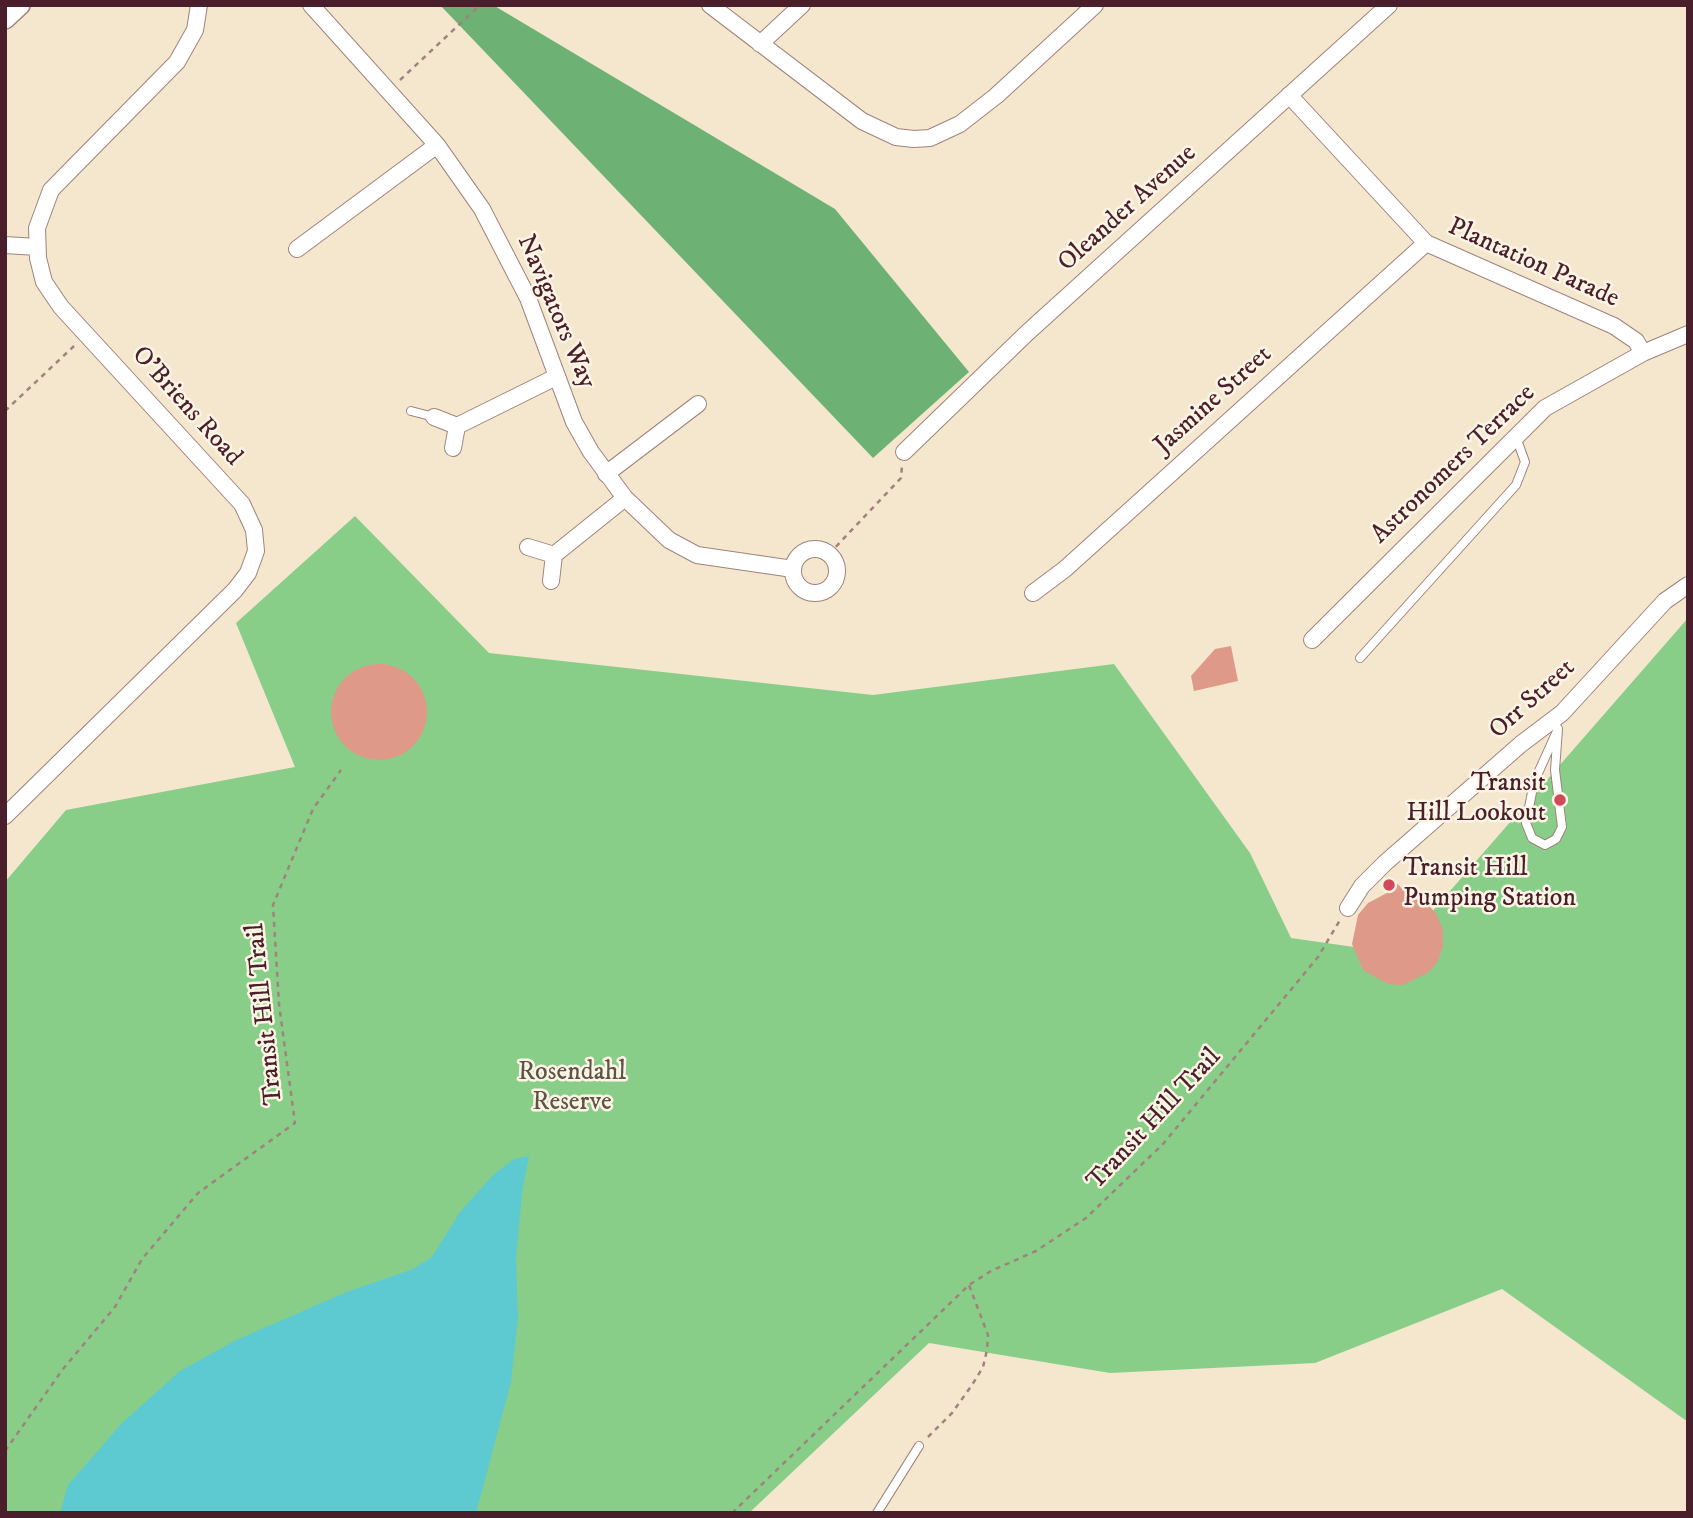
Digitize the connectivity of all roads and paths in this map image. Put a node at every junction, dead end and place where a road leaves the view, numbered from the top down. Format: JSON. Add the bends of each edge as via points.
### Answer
{"nodes":[{"id":1,"x":20,"y":5,"type":"edge"},
{"id":2,"x":199,"y":5,"type":"edge"},
{"id":3,"x":311,"y":5,"type":"edge"},
{"id":4,"x":480,"y":5,"type":"edge"},
{"id":5,"x":710,"y":5,"type":"edge"},
{"id":6,"x":803,"y":5,"type":"edge"},
{"id":7,"x":1095,"y":5,"type":"edge"},
{"id":8,"x":1389,"y":5,"type":"edge"},
{"id":9,"x":5,"y":19,"type":"edge"},
{"id":10,"x":760,"y":44,"type":"junction"},
{"id":11,"x":390,"y":89,"type":"junction"},
{"id":12,"x":1289,"y":95,"type":"junction"},
{"id":13,"x":437,"y":145,"type":"junction"},
{"id":14,"x":1426,"y":243,"type":"junction"},
{"id":15,"x":5,"y":245,"type":"edge"},
{"id":16,"x":37,"y":247,"type":"junction"},
{"id":17,"x":298,"y":249,"type":"dead end"},
{"id":18,"x":1688,"y":334,"type":"edge"},
{"id":19,"x":87,"y":335,"type":"junction"},
{"id":20,"x":1643,"y":354,"type":"junction"},
{"id":21,"x":556,"y":377,"type":"junction"},
{"id":22,"x":698,"y":404,"type":"dead end"},
{"id":23,"x":5,"y":411,"type":"edge"},
{"id":24,"x":411,"y":411,"type":"dead end"},
{"id":25,"x":434,"y":417,"type":"joint"},
{"id":26,"x":457,"y":426,"type":"junction"},
{"id":27,"x":1516,"y":437,"type":"junction"},
{"id":28,"x":453,"y":448,"type":"dead end"},
{"id":29,"x":904,"y":452,"type":"joint"},
{"id":30,"x":606,"y":474,"type":"junction"},
{"id":31,"x":625,"y":498,"type":"junction"},
{"id":32,"x":528,"y":547,"type":"dead end"},
{"id":33,"x":829,"y":554,"type":"junction"},
{"id":34,"x":554,"y":555,"type":"junction"},
{"id":35,"x":793,"y":569,"type":"junction"},
{"id":36,"x":551,"y":581,"type":"dead end"},
{"id":37,"x":1688,"y":585,"type":"edge"},
{"id":38,"x":1033,"y":593,"type":"dead end"},
{"id":39,"x":1312,"y":640,"type":"dead end"},
{"id":40,"x":1360,"y":658,"type":"dead end"},
{"id":41,"x":1555,"y":724,"type":"junction"},
{"id":42,"x":341,"y":770,"type":"dead end"},
{"id":43,"x":5,"y":817,"type":"edge"},
{"id":44,"x":1348,"y":908,"type":"joint"},
{"id":45,"x":969,"y":1285,"type":"junction"},
{"id":46,"x":919,"y":1446,"type":"joint"},
{"id":47,"x":5,"y":1451,"type":"edge"},
{"id":48,"x":732,"y":1513,"type":"edge"},
{"id":49,"x":877,"y":1513,"type":"edge"}],
"edges":[{"from":1,"to":9,"type":"street"},
{"from":2,"to":16,"type":"street","name":"O'Briens Road","via":[[195,30],[177,62],[51,190],[40,214]]},
{"from":3,"to":11,"type":"street","name":"Navigators Way"},
{"from":4,"to":11,"type":"path"},
{"from":5,"to":10,"type":"street"},
{"from":6,"to":10,"type":"street"},
{"from":7,"to":10,"type":"street","via":[[996,96],[960,124],[930,138],[896,137],[879,131]]},
{"from":8,"to":12,"type":"street","name":"Oleander Avenue"},
{"from":11,"to":13,"type":"street","name":"Navigators Way"},
{"from":12,"to":14,"type":"street","name":"Plantation Parade"},
{"from":12,"to":29,"type":"street","name":"Oleander Avenue","via":[[1027,333]]},
{"from":13,"to":17,"type":"street"},
{"from":13,"to":21,"type":"street","name":"Navigators Way","via":[[507,252]]},
{"from":14,"to":20,"type":"street","name":"Plantation Parade","via":[[1614,326],[1636,341]]},
{"from":14,"to":38,"type":"street","name":"Jasmine Street"},
{"from":15,"to":16,"type":"street"},
{"from":16,"to":19,"type":"street","name":"O'Briens Road","via":[[44,282]]},
{"from":18,"to":20,"type":"street","name":"Astronomers Terrace"},
{"from":19,"to":23,"type":"path"},
{"from":19,"to":43,"type":"street","name":"O'Briens Road","via":[[242,504],[254,530],[256,551],[235,590]]},
{"from":20,"to":27,"type":"street","name":"Astronomers Terrace","via":[[1556,399]]},
{"from":21,"to":26,"type":"street"},
{"from":21,"to":30,"type":"street","name":"Navigators Way","via":[[575,422]]},
{"from":22,"to":30,"type":"street"},
{"from":24,"to":25,"type":"lane"},
{"from":25,"to":26,"type":"street"},
{"from":26,"to":28,"type":"street"},
{"from":27,"to":39,"type":"street","name":"Astronomers Terrace"},
{"from":27,"to":40,"type":"lane","via":[[1525,462],[1516,485]]},
{"from":29,"to":33,"type":"path","via":[[901,478]]},
{"from":30,"to":31,"type":"street","name":"Navigators Way"},
{"from":31,"to":34,"type":"street"},
{"from":31,"to":35,"type":"street","name":"Navigators Way","via":[[669,540],[696,555]]},
{"from":32,"to":34,"type":"street"},
{"from":33,"to":35,"type":"street","via":[[802,553]]},
{"from":33,"to":35,"type":"street","via":[[837,572],[828,590],[818,593],[799,587]]},
{"from":34,"to":36,"type":"street"},
{"from":37,"to":41,"type":"street","name":"Orr Street","via":[[1665,601]]},
{"from":41,"to":41,"type":"lane","via":[[1527,806],[1528,832],[1545,845],[1556,839],[1562,827]]},
{"from":41,"to":44,"type":"street","name":"Orr Street","via":[[1521,744],[1385,863]]},
{"from":42,"to":47,"type":"path","name":"Transit Hill Trail","via":[[313,809],[272,905],[295,1123],[198,1193],[142,1259],[115,1307],[63,1369]]},
{"from":44,"to":45,"type":"path","name":"Transit Hill Trail","via":[[1318,957],[1163,1144],[1086,1218],[1036,1251]]},
{"from":45,"to":46,"type":"path","via":[[988,1335],[983,1367],[952,1413]]},
{"from":45,"to":48,"type":"path","name":"Transit Hill Trail"},
{"from":46,"to":49,"type":"lane"}]}
